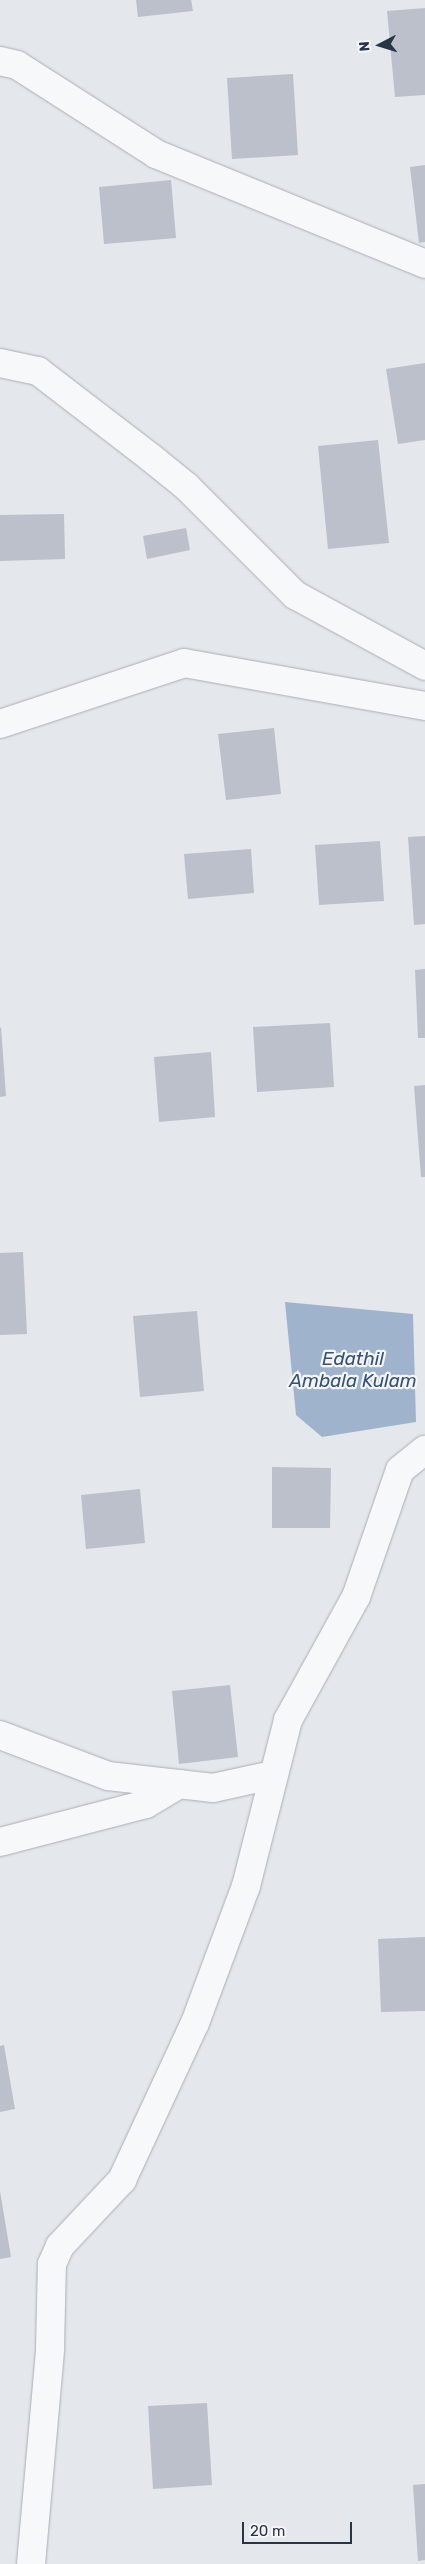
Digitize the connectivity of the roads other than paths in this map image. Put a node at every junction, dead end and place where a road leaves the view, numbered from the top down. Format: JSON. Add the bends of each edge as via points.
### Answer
{"nodes":[{"id":1,"x":0,"y":61,"type":"edge"},
{"id":2,"x":425,"y":264,"type":"edge"},
{"id":3,"x":0,"y":363,"type":"edge"},
{"id":4,"x":425,"y":666,"type":"edge"},
{"id":5,"x":425,"y":706,"type":"edge"},
{"id":6,"x":0,"y":724,"type":"edge"},
{"id":7,"x":425,"y":1450,"type":"edge"},
{"id":8,"x":0,"y":1735,"type":"edge"},
{"id":9,"x":272,"y":1775,"type":"junction"},
{"id":10,"x":179,"y":1784,"type":"junction"},
{"id":11,"x":0,"y":1842,"type":"edge"},
{"id":12,"x":31,"y":2564,"type":"edge"}],
"edges":[{"from":1,"to":2,"type":"street","via":[[17,65],[156,154]]},
{"from":3,"to":4,"type":"street","via":[[38,370],[150,457],[187,487],[295,596]]},
{"from":5,"to":6,"type":"street","via":[[184,663]]},
{"from":7,"to":9,"type":"street","via":[[400,1470],[356,1597],[288,1720]]},
{"from":8,"to":10,"type":"street","via":[[108,1776]]},
{"from":9,"to":10,"type":"street","via":[[213,1788]]},
{"from":9,"to":12,"type":"street","via":[[246,1886],[195,2024],[122,2180],[60,2246],[52,2264],[50,2349]]},
{"from":10,"to":11,"type":"street","via":[[146,1804]]}]}
